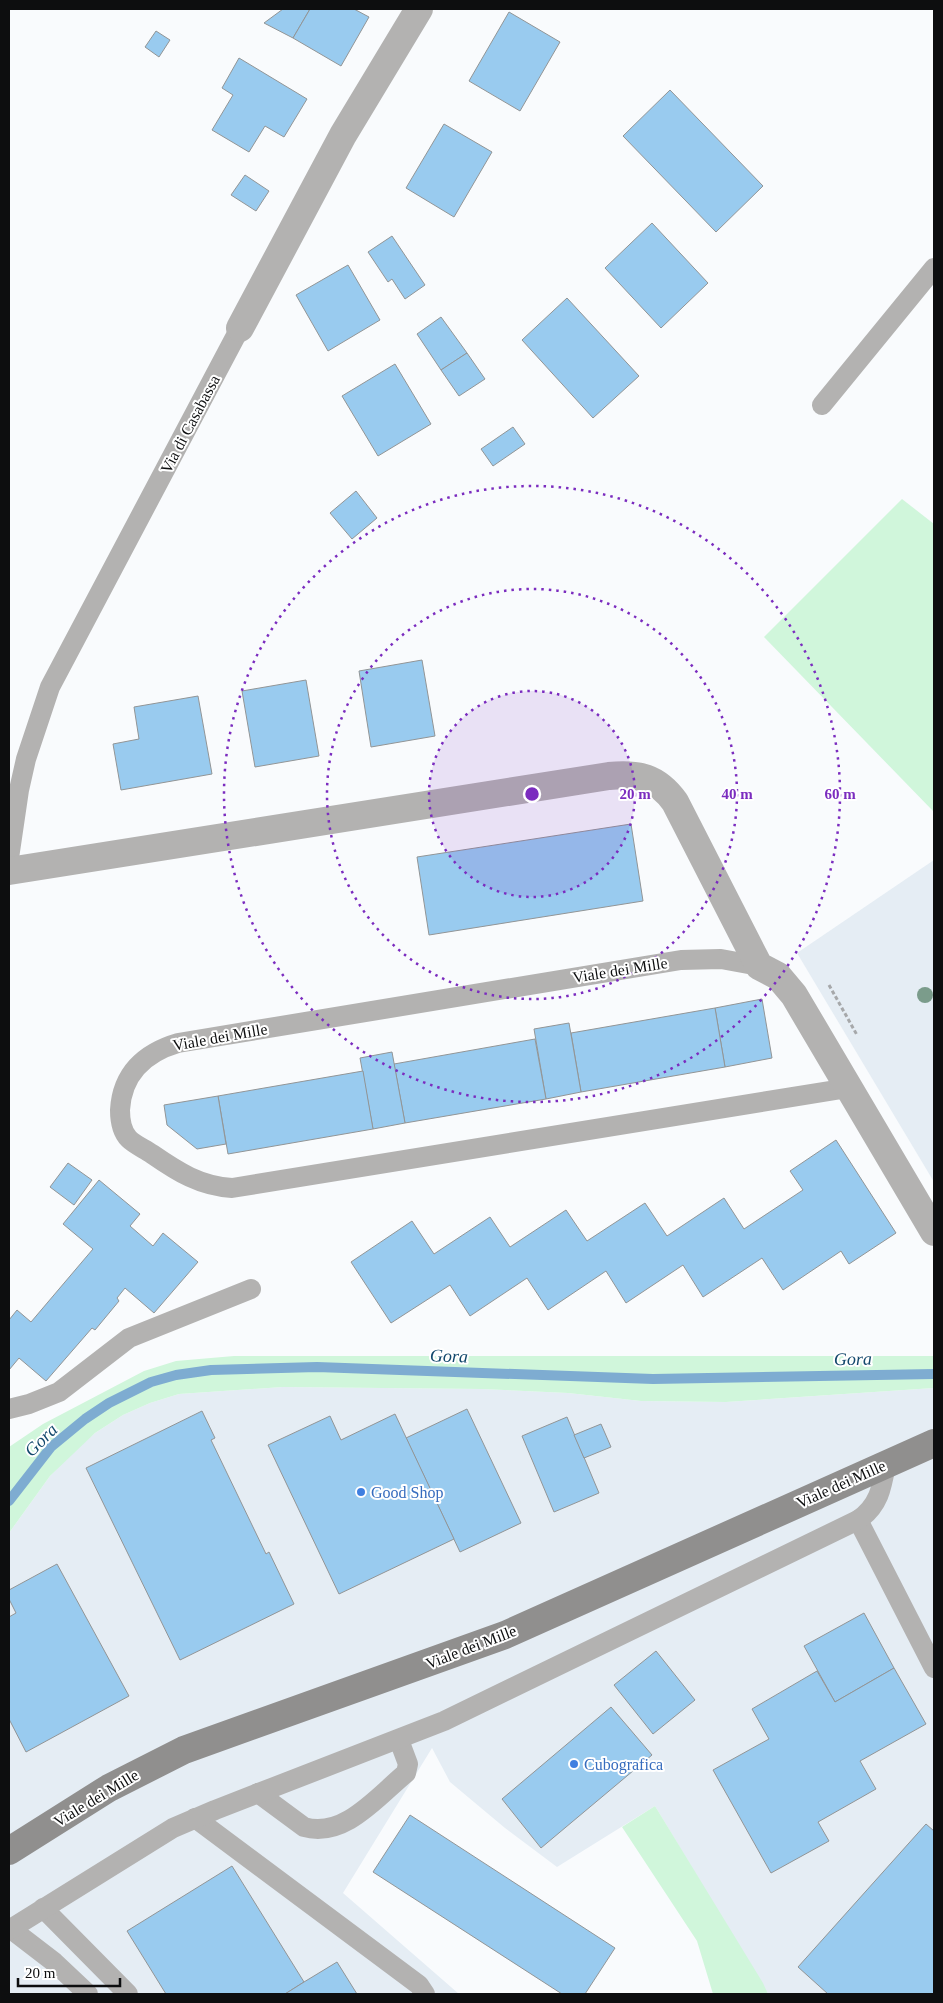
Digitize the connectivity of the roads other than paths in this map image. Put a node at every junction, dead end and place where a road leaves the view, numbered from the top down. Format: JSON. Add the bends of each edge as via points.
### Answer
{"nodes":[{"id":1,"x":420,"y":9,"type":"edge"},
{"id":2,"x":934,"y":268,"type":"edge"},
{"id":3,"x":240,"y":328,"type":"joint"},
{"id":4,"x":822,"y":405,"type":"dead end"},
{"id":5,"x":9,"y":858,"type":"edge"},
{"id":6,"x":9,"y":871,"type":"edge"},
{"id":7,"x":759,"y":966,"type":"junction"},
{"id":8,"x":848,"y":1088,"type":"junction"},
{"id":9,"x":934,"y":1232,"type":"edge"},
{"id":10,"x":251,"y":1289,"type":"dead end"},
{"id":11,"x":9,"y":1410,"type":"edge"},
{"id":12,"x":934,"y":1442,"type":"edge"},
{"id":13,"x":886,"y":1464,"type":"junction"},
{"id":14,"x":858,"y":1520,"type":"junction"},
{"id":15,"x":934,"y":1668,"type":"edge"},
{"id":16,"x":399,"y":1740,"type":"junction"},
{"id":17,"x":258,"y":1793,"type":"junction"},
{"id":18,"x":195,"y":1818,"type":"junction"},
{"id":19,"x":9,"y":1851,"type":"edge"},
{"id":20,"x":43,"y":1908,"type":"junction"},
{"id":21,"x":10,"y":1929,"type":"edge"},
{"id":22,"x":88,"y":1994,"type":"edge"},
{"id":23,"x":128,"y":1994,"type":"edge"},
{"id":24,"x":425,"y":1994,"type":"edge"}],
"edges":[{"from":1,"to":3,"type":"street","name":"Via di Casabassa","via":[[343,135]]},
{"from":2,"to":4,"type":"lane"},
{"from":3,"to":5,"type":"lane","name":"Via di Casabassa","via":[[50,687],[26,759]]},
{"from":6,"to":7,"type":"street","via":[[634,774],[651,779],[675,802]]},
{"from":7,"to":8,"type":"street","name":"Viale dei Mille","via":[[771,971],[789,987]]},
{"from":7,"to":8,"type":"lane","name":"Viale dei Mille","via":[[721,958],[681,960],[178,1043],[151,1054],[135,1067],[122,1094],[120,1121],[129,1139],[178,1172],[199,1183],[232,1188]]},
{"from":8,"to":9,"type":"street","name":"Viale dei Mille"},
{"from":10,"to":11,"type":"lane","via":[[129,1338],[59,1392]]},
{"from":12,"to":13,"type":"main road","name":"Viale dei Mille"},
{"from":13,"to":14,"type":"lane","via":[[876,1502]]},
{"from":13,"to":19,"type":"main road","name":"Viale dei Mille","via":[[496,1639],[184,1750],[109,1788]]},
{"from":14,"to":15,"type":"lane"},
{"from":14,"to":16,"type":"lane"},
{"from":16,"to":17,"type":"lane"},
{"from":16,"to":17,"type":"lane","via":[[408,1764],[406,1773],[355,1816],[336,1827],[312,1830],[304,1827]]},
{"from":17,"to":18,"type":"lane"},
{"from":18,"to":20,"type":"lane","via":[[173,1828]]},
{"from":18,"to":24,"type":"lane","via":[[419,1985]]},
{"from":20,"to":21,"type":"lane"},
{"from":20,"to":23,"type":"lane"},
{"from":21,"to":22,"type":"lane","via":[[54,1962]]}]}
